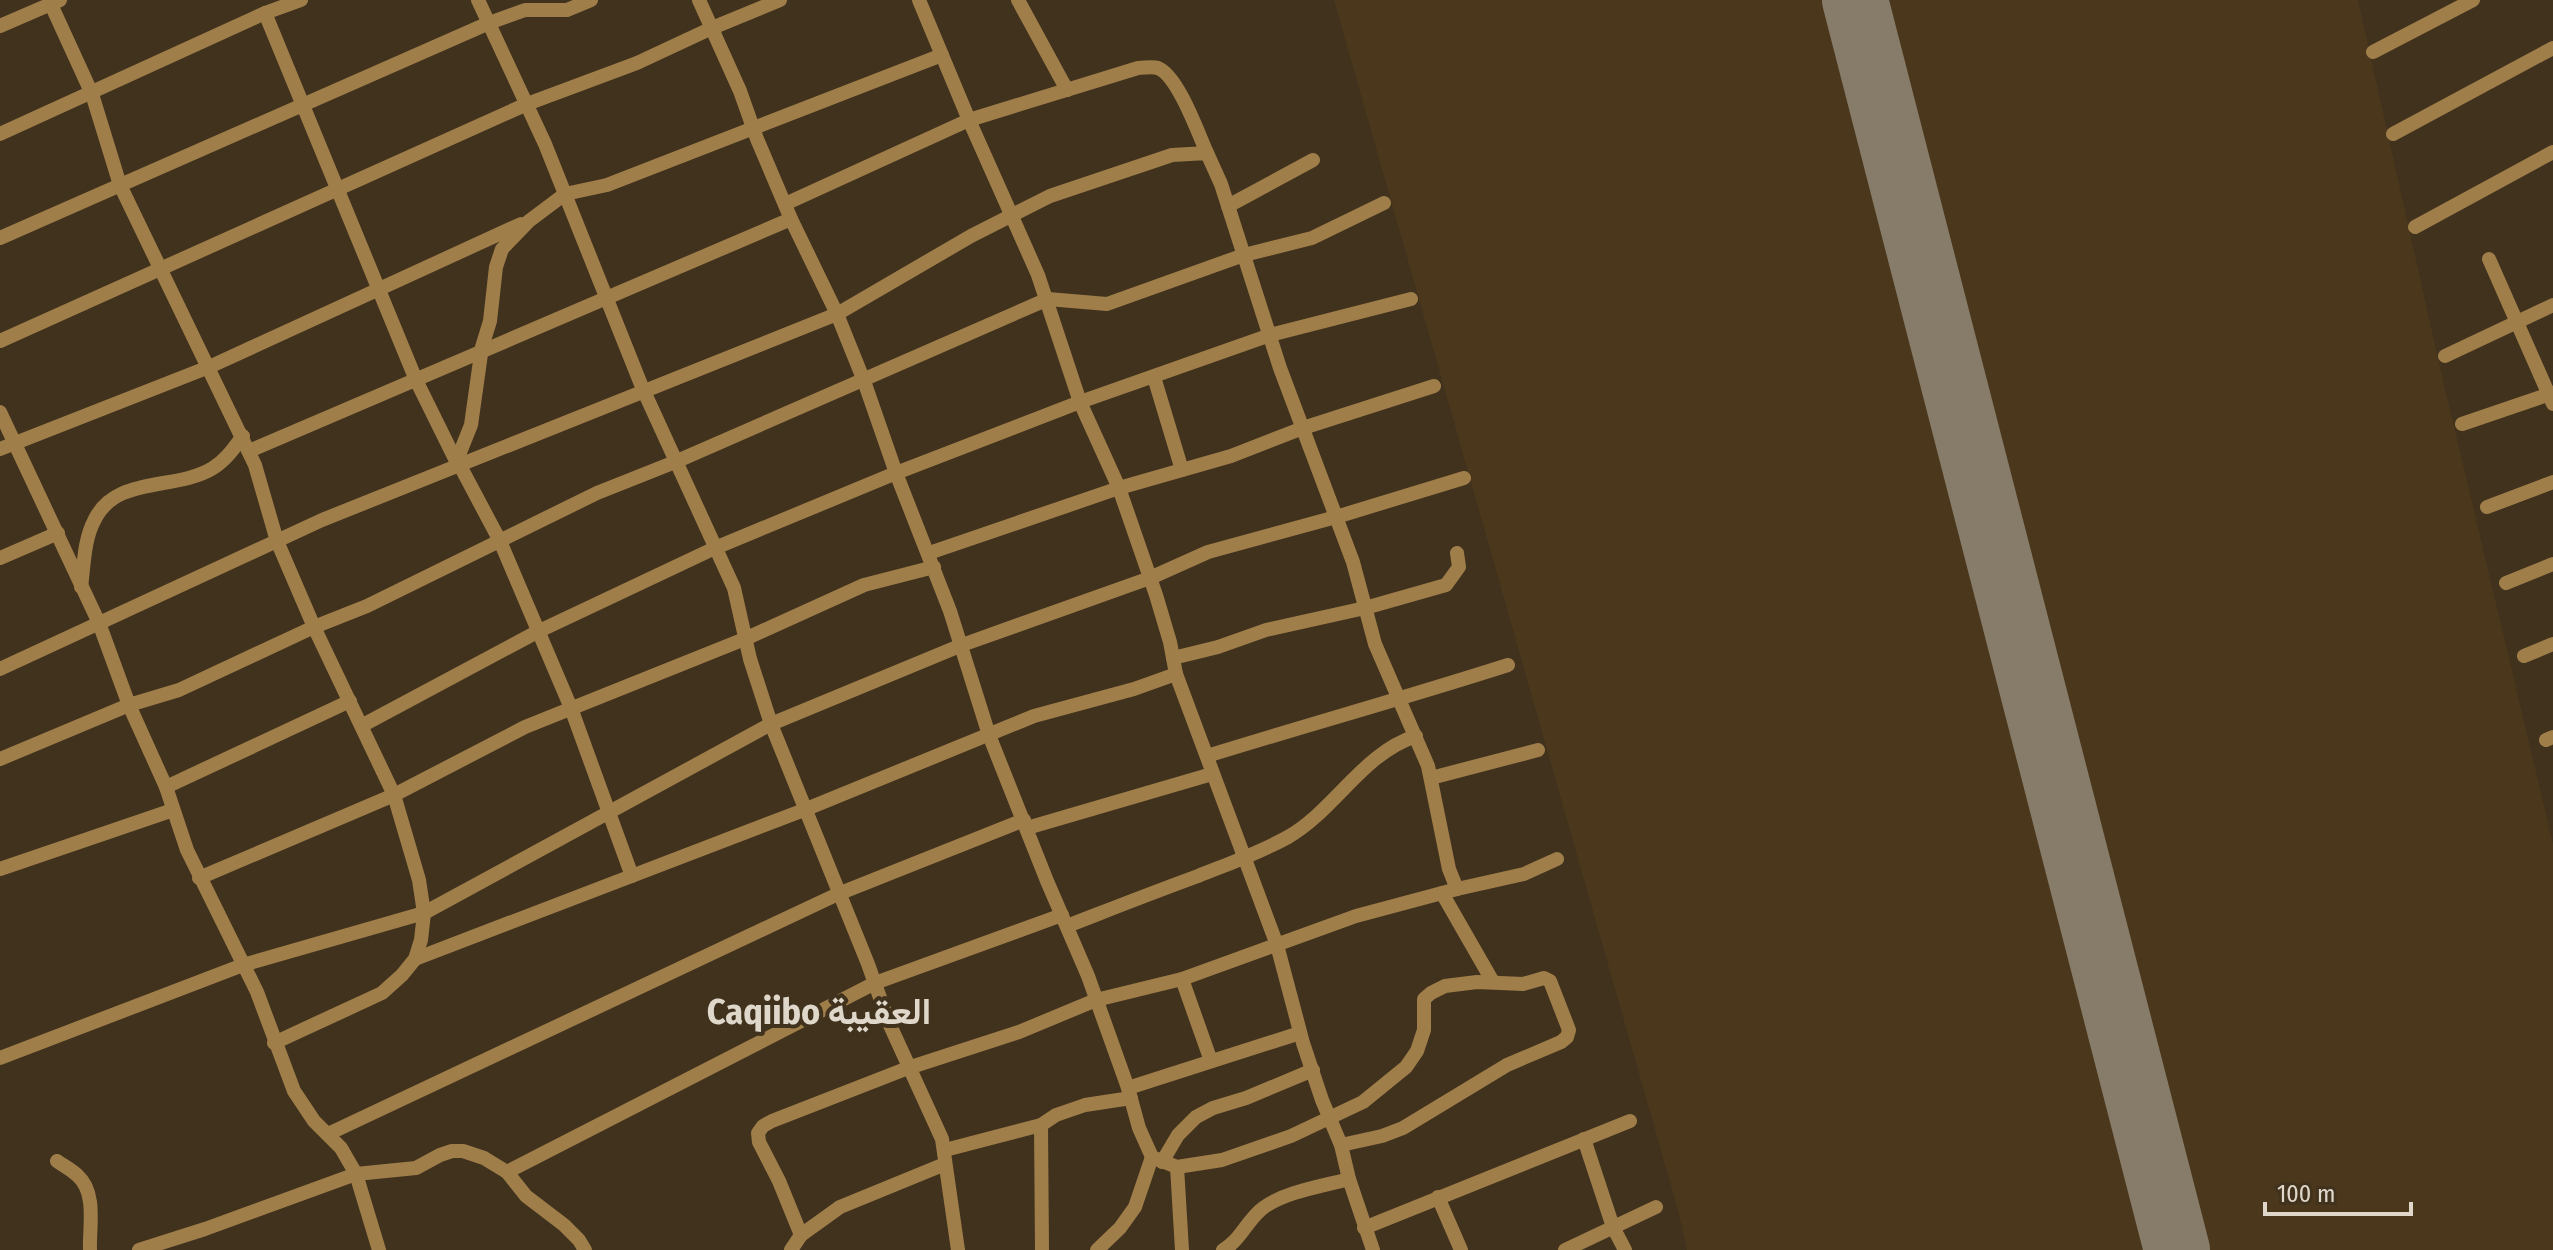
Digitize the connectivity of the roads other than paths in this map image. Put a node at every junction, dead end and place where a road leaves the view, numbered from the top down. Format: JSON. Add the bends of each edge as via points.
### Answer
{"nodes":[{"id":1,"x":301,"y":0,"type":"edge"},
{"id":2,"x":478,"y":0,"type":"edge"},
{"id":3,"x":591,"y":0,"type":"edge"},
{"id":4,"x":699,"y":0,"type":"edge"},
{"id":5,"x":780,"y":0,"type":"edge"},
{"id":6,"x":919,"y":0,"type":"edge"},
{"id":7,"x":1018,"y":0,"type":"edge"},
{"id":8,"x":2473,"y":0,"type":"edge"},
{"id":9,"x":53,"y":1,"type":"edge"},
{"id":10,"x":265,"y":13,"type":"junction"},
{"id":11,"x":489,"y":23,"type":"junction"},
{"id":12,"x":0,"y":26,"type":"edge"},
{"id":13,"x":712,"y":28,"type":"junction"},
{"id":14,"x":2553,"y":48,"type":"edge"},
{"id":15,"x":2373,"y":52,"type":"dead end"},
{"id":16,"x":942,"y":55,"type":"junction"},
{"id":17,"x":1067,"y":90,"type":"junction"},
{"id":18,"x":92,"y":94,"type":"junction"},
{"id":19,"x":527,"y":104,"type":"junction"},
{"id":20,"x":303,"y":105,"type":"junction"},
{"id":21,"x":969,"y":120,"type":"junction"},
{"id":22,"x":754,"y":130,"type":"junction"},
{"id":23,"x":0,"y":134,"type":"edge"},
{"id":24,"x":2393,"y":134,"type":"dead end"},
{"id":25,"x":2553,"y":152,"type":"edge"},
{"id":26,"x":1207,"y":153,"type":"junction"},
{"id":27,"x":1313,"y":160,"type":"dead end"},
{"id":28,"x":120,"y":185,"type":"junction"},
{"id":29,"x":336,"y":190,"type":"junction"},
{"id":30,"x":565,"y":194,"type":"junction"},
{"id":31,"x":1384,"y":203,"type":"dead end"},
{"id":32,"x":785,"y":204,"type":"junction"},
{"id":33,"x":1228,"y":206,"type":"junction"},
{"id":34,"x":1011,"y":215,"type":"junction"},
{"id":35,"x":791,"y":219,"type":"junction"},
{"id":36,"x":529,"y":221,"type":"junction"},
{"id":37,"x":2415,"y":227,"type":"dead end"},
{"id":38,"x":0,"y":238,"type":"edge"},
{"id":39,"x":1244,"y":255,"type":"junction"},
{"id":40,"x":2489,"y":259,"type":"dead end"},
{"id":41,"x":161,"y":270,"type":"junction"},
{"id":42,"x":378,"y":290,"type":"junction"},
{"id":43,"x":607,"y":298,"type":"junction"},
{"id":44,"x":1048,"y":299,"type":"junction"},
{"id":45,"x":1411,"y":299,"type":"dead end"},
{"id":46,"x":2553,"y":305,"type":"edge"},
{"id":47,"x":837,"y":314,"type":"junction"},
{"id":48,"x":2518,"y":323,"type":"junction"},
{"id":49,"x":1270,"y":335,"type":"junction"},
{"id":50,"x":0,"y":341,"type":"edge"},
{"id":51,"x":482,"y":351,"type":"junction"},
{"id":52,"x":2445,"y":356,"type":"dead end"},
{"id":53,"x":209,"y":367,"type":"junction"},
{"id":54,"x":1154,"y":377,"type":"junction"},
{"id":55,"x":416,"y":380,"type":"junction"},
{"id":56,"x":864,"y":381,"type":"junction"},
{"id":57,"x":1434,"y":386,"type":"dead end"},
{"id":58,"x":644,"y":391,"type":"junction"},
{"id":59,"x":2551,"y":397,"type":"edge"},
{"id":60,"x":1080,"y":402,"type":"junction"},
{"id":61,"x":0,"y":412,"type":"edge"},
{"id":62,"x":2462,"y":424,"type":"dead end"},
{"id":63,"x":1303,"y":428,"type":"junction"},
{"id":64,"x":243,"y":436,"type":"junction"},
{"id":65,"x":15,"y":443,"type":"junction"},
{"id":66,"x":0,"y":449,"type":"edge"},
{"id":67,"x":249,"y":451,"type":"junction"},
{"id":68,"x":675,"y":462,"type":"junction"},
{"id":69,"x":458,"y":466,"type":"junction"},
{"id":70,"x":1182,"y":470,"type":"junction"},
{"id":71,"x":896,"y":473,"type":"junction"},
{"id":72,"x":1464,"y":478,"type":"dead end"},
{"id":73,"x":2553,"y":482,"type":"edge"},
{"id":74,"x":1119,"y":488,"type":"junction"},
{"id":75,"x":2487,"y":507,"type":"dead end"},
{"id":76,"x":1336,"y":517,"type":"junction"},
{"id":77,"x":58,"y":533,"type":"junction"},
{"id":78,"x":277,"y":541,"type":"junction"},
{"id":79,"x":500,"y":541,"type":"junction"},
{"id":80,"x":715,"y":548,"type":"junction"},
{"id":81,"x":1457,"y":553,"type":"dead end"},
{"id":82,"x":0,"y":558,"type":"edge"},
{"id":83,"x":931,"y":560,"type":"junction"},
{"id":84,"x":2553,"y":564,"type":"edge"},
{"id":85,"x":1150,"y":578,"type":"junction"},
{"id":86,"x":2506,"y":583,"type":"dead end"},
{"id":87,"x":81,"y":587,"type":"junction"},
{"id":88,"x":1365,"y":608,"type":"junction"},
{"id":89,"x":99,"y":623,"type":"junction"},
{"id":90,"x":314,"y":627,"type":"junction"},
{"id":91,"x":537,"y":632,"type":"junction"},
{"id":92,"x":747,"y":638,"type":"junction"},
{"id":93,"x":2553,"y":644,"type":"edge"},
{"id":94,"x":962,"y":645,"type":"junction"},
{"id":95,"x":2524,"y":656,"type":"dead end"},
{"id":96,"x":1173,"y":658,"type":"junction"},
{"id":97,"x":1508,"y":665,"type":"dead end"},
{"id":98,"x":0,"y":669,"type":"edge"},
{"id":99,"x":1176,"y":674,"type":"junction"},
{"id":100,"x":1399,"y":700,"type":"junction"},
{"id":101,"x":350,"y":701,"type":"junction"},
{"id":102,"x":129,"y":705,"type":"junction"},
{"id":103,"x":571,"y":708,"type":"junction"},
{"id":104,"x":771,"y":724,"type":"junction"},
{"id":105,"x":363,"y":725,"type":"junction"},
{"id":106,"x":989,"y":735,"type":"junction"},
{"id":107,"x":1416,"y":736,"type":"junction"},
{"id":108,"x":1538,"y":750,"type":"dead end"},
{"id":109,"x":1207,"y":756,"type":"junction"},
{"id":110,"x":0,"y":759,"type":"edge"},
{"id":111,"x":1212,"y":774,"type":"junction"},
{"id":112,"x":1431,"y":778,"type":"junction"},
{"id":113,"x":166,"y":787,"type":"junction"},
{"id":114,"x":394,"y":795,"type":"junction"},
{"id":115,"x":173,"y":810,"type":"junction"},
{"id":116,"x":804,"y":810,"type":"junction"},
{"id":117,"x":609,"y":812,"type":"junction"},
{"id":118,"x":1026,"y":824,"type":"junction"},
{"id":119,"x":1246,"y":857,"type":"junction"},
{"id":120,"x":1557,"y":859,"type":"dead end"},
{"id":121,"x":0,"y":869,"type":"edge"},
{"id":122,"x":632,"y":876,"type":"junction"},
{"id":123,"x":199,"y":878,"type":"junction"},
{"id":124,"x":1449,"y":891,"type":"junction"},
{"id":125,"x":838,"y":894,"type":"junction"},
{"id":126,"x":424,"y":913,"type":"junction"},
{"id":127,"x":1064,"y":921,"type":"junction"},
{"id":128,"x":1277,"y":945,"type":"junction"},
{"id":129,"x":415,"y":959,"type":"junction"},
{"id":130,"x":243,"y":965,"type":"junction"},
{"id":131,"x":1182,"y":979,"type":"junction"},
{"id":132,"x":1493,"y":982,"type":"junction"},
{"id":133,"x":875,"y":983,"type":"junction"},
{"id":134,"x":1096,"y":1000,"type":"junction"},
{"id":135,"x":1300,"y":1033,"type":"junction"},
{"id":136,"x":274,"y":1043,"type":"junction"},
{"id":137,"x":0,"y":1058,"type":"edge"},
{"id":138,"x":1211,"y":1061,"type":"junction"},
{"id":139,"x":908,"y":1068,"type":"junction"},
{"id":140,"x":1313,"y":1070,"type":"junction"},
{"id":141,"x":1129,"y":1093,"type":"junction"},
{"id":142,"x":1329,"y":1117,"type":"junction"},
{"id":143,"x":1630,"y":1121,"type":"dead end"},
{"id":144,"x":1041,"y":1125,"type":"junction"},
{"id":145,"x":328,"y":1134,"type":"junction"},
{"id":146,"x":1584,"y":1139,"type":"junction"},
{"id":147,"x":1341,"y":1145,"type":"junction"},
{"id":148,"x":945,"y":1157,"type":"junction"},
{"id":149,"x":57,"y":1161,"type":"dead end"},
{"id":150,"x":1164,"y":1162,"type":"junction"},
{"id":151,"x":507,"y":1172,"type":"junction"},
{"id":152,"x":356,"y":1174,"type":"junction"},
{"id":153,"x":1349,"y":1179,"type":"junction"},
{"id":154,"x":1438,"y":1197,"type":"junction"},
{"id":155,"x":1656,"y":1207,"type":"dead end"},
{"id":156,"x":1613,"y":1227,"type":"junction"},
{"id":157,"x":1364,"y":1228,"type":"junction"},
{"id":158,"x":801,"y":1235,"type":"junction"},
{"id":159,"x":90,"y":1250,"type":"edge"},
{"id":160,"x":139,"y":1250,"type":"edge"},
{"id":161,"x":379,"y":1250,"type":"edge"},
{"id":162,"x":585,"y":1250,"type":"edge"},
{"id":163,"x":791,"y":1250,"type":"edge"},
{"id":164,"x":958,"y":1250,"type":"edge"},
{"id":165,"x":1042,"y":1250,"type":"edge"},
{"id":166,"x":1097,"y":1250,"type":"edge"},
{"id":167,"x":1182,"y":1250,"type":"edge"},
{"id":168,"x":1223,"y":1250,"type":"edge"},
{"id":169,"x":1373,"y":1250,"type":"edge"},
{"id":170,"x":1461,"y":1250,"type":"edge"},
{"id":171,"x":1565,"y":1250,"type":"edge"},
{"id":172,"x":1625,"y":1250,"type":"edge"}],
"edges":[{"from":1,"to":10,"type":"street"},
{"from":2,"to":11,"type":"street"},
{"from":3,"to":11,"type":"street","via":[[567,10],[525,10]]},
{"from":4,"to":13,"type":"street"},
{"from":5,"to":13,"type":"street"},
{"from":6,"to":16,"type":"street"},
{"from":7,"to":17,"type":"street"},
{"from":8,"to":15,"type":"street"},
{"from":9,"to":12,"type":"street"},
{"from":9,"to":18,"type":"street"},
{"from":10,"to":18,"type":"street"},
{"from":10,"to":20,"type":"street"},
{"from":11,"to":19,"type":"street"},
{"from":11,"to":20,"type":"street"},
{"from":13,"to":19,"type":"street"},
{"from":13,"to":22,"type":"street"},
{"from":14,"to":24,"type":"street"},
{"from":16,"to":21,"type":"street"},
{"from":16,"to":22,"type":"street"},
{"from":17,"to":21,"type":"street"},
{"from":17,"to":26,"type":"street","via":[[1138,68],[1158,68],[1181,96]]},
{"from":18,"to":23,"type":"street"},
{"from":18,"to":28,"type":"street"},
{"from":19,"to":29,"type":"street"},
{"from":19,"to":30,"type":"street"},
{"from":20,"to":28,"type":"street"},
{"from":20,"to":29,"type":"street"},
{"from":21,"to":32,"type":"street"},
{"from":21,"to":34,"type":"street"},
{"from":22,"to":30,"type":"street","via":[[607,185]]},
{"from":22,"to":32,"type":"street"},
{"from":25,"to":37,"type":"street"},
{"from":26,"to":33,"type":"street"},
{"from":26,"to":34,"type":"street","via":[[1172,155],[1140,165]]},
{"from":27,"to":33,"type":"street"},
{"from":28,"to":38,"type":"street"},
{"from":28,"to":41,"type":"street"},
{"from":29,"to":41,"type":"street"},
{"from":29,"to":42,"type":"street"},
{"from":30,"to":36,"type":"street"},
{"from":30,"to":43,"type":"street"},
{"from":31,"to":39,"type":"street","via":[[1312,238]]},
{"from":32,"to":35,"type":"street"},
{"from":33,"to":39,"type":"street"},
{"from":34,"to":44,"type":"street"},
{"from":34,"to":47,"type":"street"},
{"from":35,"to":43,"type":"street"},
{"from":35,"to":47,"type":"street"},
{"from":36,"to":42,"type":"street"},
{"from":36,"to":51,"type":"street","via":[[502,249]]},
{"from":39,"to":44,"type":"street","via":[[1107,304]]},
{"from":39,"to":49,"type":"street"},
{"from":40,"to":48,"type":"street"},
{"from":41,"to":50,"type":"street"},
{"from":41,"to":53,"type":"street"},
{"from":42,"to":53,"type":"street"},
{"from":42,"to":55,"type":"street"},
{"from":43,"to":51,"type":"street"},
{"from":43,"to":58,"type":"street"},
{"from":44,"to":56,"type":"street"},
{"from":44,"to":60,"type":"street"},
{"from":45,"to":49,"type":"street"},
{"from":46,"to":48,"type":"street"},
{"from":47,"to":56,"type":"street"},
{"from":47,"to":58,"type":"street"},
{"from":48,"to":52,"type":"street"},
{"from":48,"to":59,"type":"street"},
{"from":49,"to":54,"type":"street"},
{"from":49,"to":63,"type":"street"},
{"from":51,"to":55,"type":"street"},
{"from":51,"to":69,"type":"street","via":[[471,425],[457,455]]},
{"from":53,"to":64,"type":"street"},
{"from":53,"to":65,"type":"street"},
{"from":54,"to":60,"type":"street"},
{"from":54,"to":70,"type":"street"},
{"from":55,"to":67,"type":"street"},
{"from":55,"to":69,"type":"street"},
{"from":56,"to":68,"type":"street"},
{"from":56,"to":71,"type":"street"},
{"from":57,"to":63,"type":"street"},
{"from":58,"to":68,"type":"street"},
{"from":58,"to":69,"type":"street"},
{"from":59,"to":62,"type":"street"},
{"from":60,"to":71,"type":"street"},
{"from":60,"to":74,"type":"street"},
{"from":61,"to":65,"type":"street"},
{"from":63,"to":70,"type":"street"},
{"from":63,"to":76,"type":"street"},
{"from":64,"to":67,"type":"street"},
{"from":64,"to":87,"type":"street","via":[[213,468],[106,502],[90,528]]},
{"from":65,"to":66,"type":"street"},
{"from":65,"to":77,"type":"street"},
{"from":67,"to":78,"type":"street"},
{"from":68,"to":79,"type":"street"},
{"from":68,"to":80,"type":"street"},
{"from":69,"to":78,"type":"street"},
{"from":69,"to":79,"type":"street"},
{"from":70,"to":74,"type":"street"},
{"from":71,"to":80,"type":"street"},
{"from":71,"to":83,"type":"street"},
{"from":72,"to":76,"type":"street"},
{"from":73,"to":75,"type":"street"},
{"from":74,"to":83,"type":"street"},
{"from":74,"to":85,"type":"street"},
{"from":76,"to":85,"type":"street","via":[[1208,552]]},
{"from":76,"to":88,"type":"street"},
{"from":77,"to":82,"type":"street"},
{"from":77,"to":87,"type":"street"},
{"from":78,"to":89,"type":"street"},
{"from":78,"to":90,"type":"street"},
{"from":79,"to":90,"type":"street"},
{"from":79,"to":91,"type":"street"},
{"from":80,"to":91,"type":"street"},
{"from":80,"to":92,"type":"street","via":[[734,588]]},
{"from":81,"to":88,"type":"street","via":[[1459,567],[1446,585]]},
{"from":83,"to":92,"type":"street"},
{"from":83,"to":94,"type":"street"},
{"from":84,"to":86,"type":"street"},
{"from":85,"to":94,"type":"street"},
{"from":85,"to":96,"type":"street"},
{"from":87,"to":89,"type":"street"},
{"from":88,"to":96,"type":"street"},
{"from":88,"to":100,"type":"street"},
{"from":89,"to":98,"type":"street"},
{"from":89,"to":102,"type":"street"},
{"from":90,"to":101,"type":"street"},
{"from":90,"to":102,"type":"street","via":[[179,690]]},
{"from":91,"to":103,"type":"street"},
{"from":91,"to":105,"type":"street"},
{"from":92,"to":103,"type":"street"},
{"from":92,"to":104,"type":"street"},
{"from":93,"to":95,"type":"street"},
{"from":94,"to":104,"type":"street"},
{"from":94,"to":106,"type":"street"},
{"from":96,"to":99,"type":"street"},
{"from":97,"to":100,"type":"street"},
{"from":99,"to":106,"type":"street","via":[[1034,716]]},
{"from":99,"to":109,"type":"street"},
{"from":100,"to":107,"type":"street"},
{"from":100,"to":109,"type":"street"},
{"from":101,"to":105,"type":"street"},
{"from":101,"to":113,"type":"street"},
{"from":102,"to":110,"type":"street"},
{"from":102,"to":113,"type":"street"},
{"from":103,"to":114,"type":"street"},
{"from":103,"to":117,"type":"street"},
{"from":104,"to":116,"type":"street"},
{"from":104,"to":117,"type":"street"},
{"from":105,"to":114,"type":"street"},
{"from":106,"to":116,"type":"street"},
{"from":106,"to":118,"type":"street"},
{"from":107,"to":112,"type":"street"},
{"from":107,"to":119,"type":"street","via":[[1379,757],[1314,820]]},
{"from":108,"to":112,"type":"street"},
{"from":109,"to":111,"type":"street"},
{"from":111,"to":118,"type":"street"},
{"from":111,"to":119,"type":"street"},
{"from":112,"to":124,"type":"street"},
{"from":113,"to":115,"type":"street"},
{"from":114,"to":123,"type":"street"},
{"from":114,"to":126,"type":"street"},
{"from":115,"to":121,"type":"street"},
{"from":115,"to":123,"type":"street"},
{"from":116,"to":122,"type":"street"},
{"from":116,"to":125,"type":"street"},
{"from":117,"to":122,"type":"street"},
{"from":117,"to":126,"type":"street"},
{"from":118,"to":125,"type":"street"},
{"from":118,"to":127,"type":"street"},
{"from":119,"to":127,"type":"street"},
{"from":119,"to":128,"type":"street"},
{"from":120,"to":124,"type":"street","via":[[1524,874]]},
{"from":122,"to":129,"type":"street"},
{"from":123,"to":130,"type":"street"},
{"from":124,"to":128,"type":"street"},
{"from":124,"to":132,"type":"street"},
{"from":125,"to":133,"type":"street"},
{"from":125,"to":145,"type":"street"},
{"from":126,"to":129,"type":"street"},
{"from":126,"to":130,"type":"street"},
{"from":127,"to":133,"type":"street"},
{"from":127,"to":134,"type":"street"},
{"from":128,"to":131,"type":"street"},
{"from":128,"to":135,"type":"street"},
{"from":129,"to":136,"type":"street","via":[[382,993]]},
{"from":130,"to":136,"type":"street"},
{"from":130,"to":137,"type":"street"},
{"from":131,"to":134,"type":"street"},
{"from":131,"to":138,"type":"street"},
{"from":132,"to":142,"type":"street","via":[[1445,986],[1431,993],[1424,999],[1424,1030],[1417,1051],[1406,1067],[1363,1102]]},
{"from":132,"to":147,"type":"street","via":[[1550,981],[1567,1037],[1507,1065],[1403,1128]]},
{"from":133,"to":139,"type":"street"},
{"from":133,"to":151,"type":"street"},
{"from":134,"to":139,"type":"street"},
{"from":134,"to":141,"type":"street"},
{"from":135,"to":138,"type":"street"},
{"from":135,"to":140,"type":"street"},
{"from":136,"to":145,"type":"street","via":[[303,1108]]},
{"from":138,"to":141,"type":"street"},
{"from":139,"to":148,"type":"street","via":[[938,1127]]},
{"from":139,"to":158,"type":"street","via":[[772,1121],[758,1133]]},
{"from":140,"to":142,"type":"street"},
{"from":140,"to":150,"type":"street","via":[[1196,1117],[1178,1135]]},
{"from":141,"to":144,"type":"street","via":[[1056,1115]]},
{"from":141,"to":150,"type":"street","via":[[1139,1128]]},
{"from":142,"to":147,"type":"street"},
{"from":142,"to":150,"type":"street","via":[[1233,1157]]},
{"from":143,"to":146,"type":"street"},
{"from":144,"to":148,"type":"street"},
{"from":144,"to":165,"type":"street"},
{"from":145,"to":152,"type":"street"},
{"from":146,"to":154,"type":"street"},
{"from":146,"to":156,"type":"street"},
{"from":147,"to":153,"type":"street"},
{"from":148,"to":158,"type":"street","via":[[840,1207]]},
{"from":148,"to":164,"type":"street"},
{"from":149,"to":159,"type":"street","via":[[86,1184]]},
{"from":150,"to":166,"type":"street","via":[[1120,1228]]},
{"from":150,"to":167,"type":"street"},
{"from":151,"to":152,"type":"street","via":[[484,1158],[452,1151],[416,1168]]},
{"from":151,"to":162,"type":"street"},
{"from":152,"to":160,"type":"street"},
{"from":152,"to":161,"type":"street"},
{"from":153,"to":157,"type":"street"},
{"from":153,"to":168,"type":"street","via":[[1274,1201]]},
{"from":154,"to":157,"type":"street"},
{"from":154,"to":170,"type":"street"},
{"from":155,"to":156,"type":"street"},
{"from":156,"to":171,"type":"street"},
{"from":156,"to":172,"type":"street"},
{"from":157,"to":169,"type":"street"},
{"from":158,"to":163,"type":"street"}]}
